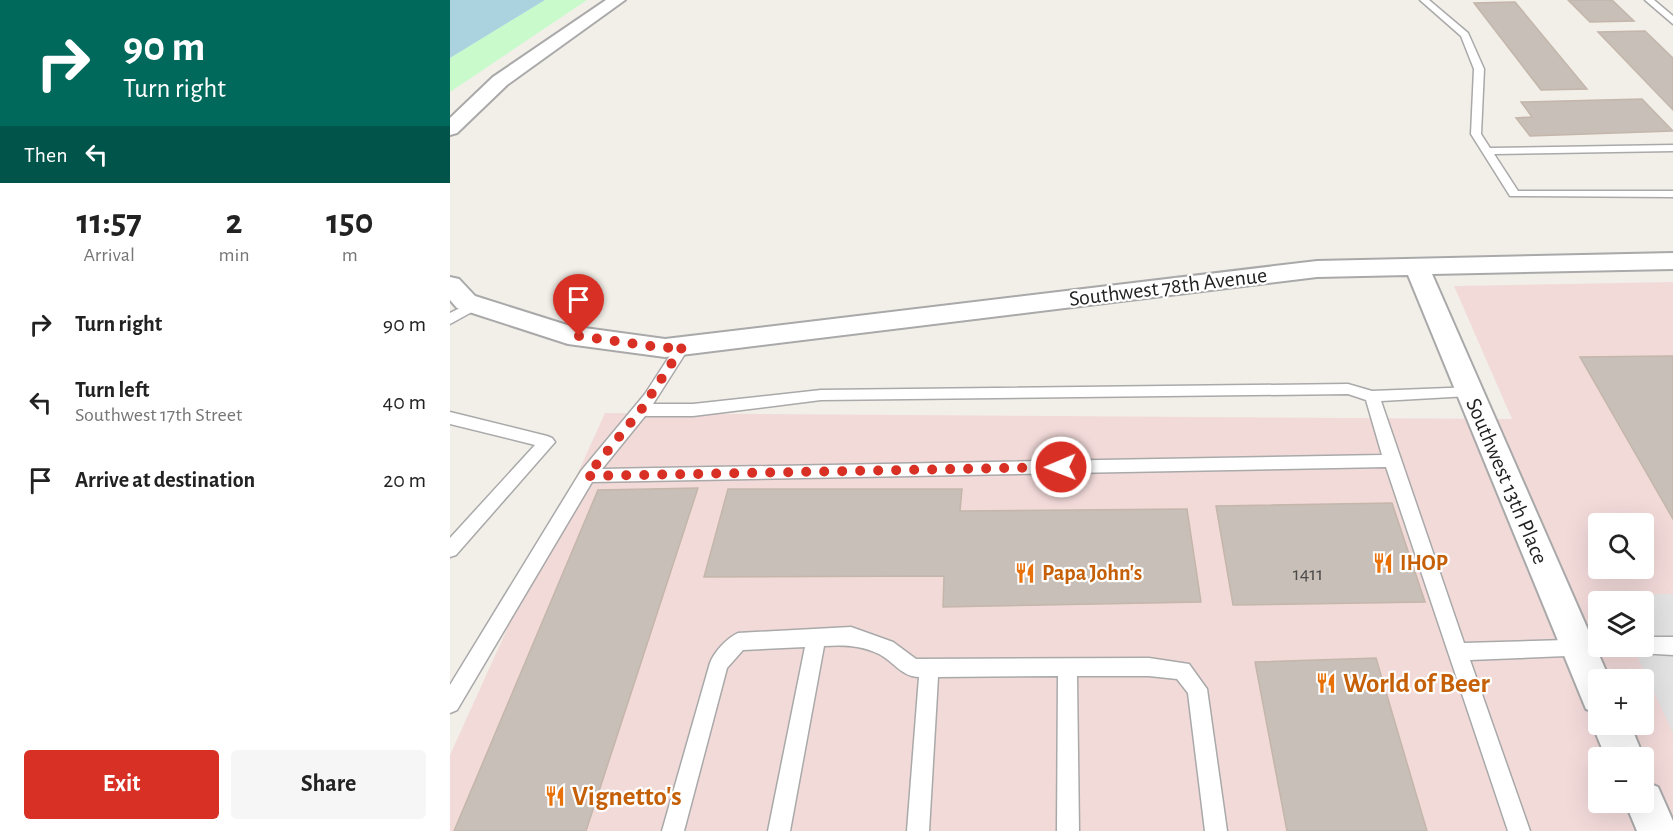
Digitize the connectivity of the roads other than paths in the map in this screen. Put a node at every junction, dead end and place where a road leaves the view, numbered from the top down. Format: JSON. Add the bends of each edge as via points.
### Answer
{"nodes":[{"id":1,"x":617,"y":0,"type":"edge"},
{"id":2,"x":1424,"y":0,"type":"edge"},
{"id":3,"x":1649,"y":0,"type":"edge"},
{"id":4,"x":1673,"y":21,"type":"edge"},
{"id":5,"x":450,"y":129,"type":"edge"},
{"id":6,"x":1673,"y":148,"type":"edge"},
{"id":7,"x":1487,"y":151,"type":"junction"},
{"id":8,"x":1673,"y":194,"type":"edge"},
{"id":9,"x":1673,"y":261,"type":"edge"},
{"id":10,"x":1416,"y":266,"type":"junction"},
{"id":11,"x":450,"y":285,"type":"edge"},
{"id":12,"x":474,"y":305,"type":"junction"},
{"id":13,"x":450,"y":319,"type":"edge"},
{"id":14,"x":674,"y":347,"type":"junction"},
{"id":15,"x":1469,"y":391,"type":"junction"},
{"id":16,"x":1372,"y":396,"type":"junction"},
{"id":17,"x":641,"y":410,"type":"junction"},
{"id":18,"x":450,"y":418,"type":"edge"},
{"id":19,"x":1392,"y":461,"type":"junction"},
{"id":20,"x":587,"y":476,"type":"junction"},
{"id":21,"x":450,"y":550,"type":"edge"},
{"id":22,"x":816,"y":638,"type":"junction"},
{"id":23,"x":1654,"y":646,"type":"edge"},
{"id":24,"x":1673,"y":646,"type":"edge"},
{"id":25,"x":1578,"y":648,"type":"junction"},
{"id":26,"x":1588,"y":648,"type":"edge"},
{"id":27,"x":1458,"y":652,"type":"junction"},
{"id":28,"x":929,"y":667,"type":"junction"},
{"id":29,"x":1067,"y":667,"type":"junction"},
{"id":30,"x":1588,"y":671,"type":"edge"},
{"id":31,"x":450,"y":703,"type":"edge"},
{"id":32,"x":1649,"y":813,"type":"edge"},
{"id":33,"x":673,"y":831,"type":"edge"},
{"id":34,"x":779,"y":831,"type":"edge"},
{"id":35,"x":918,"y":831,"type":"edge"},
{"id":36,"x":1068,"y":831,"type":"edge"},
{"id":37,"x":1216,"y":831,"type":"edge"},
{"id":38,"x":1519,"y":831,"type":"edge"},
{"id":39,"x":1657,"y":831,"type":"edge"}],
"edges":[{"from":1,"to":5,"type":"street","via":[[500,81]]},
{"from":2,"to":7,"type":"lane","via":[[1465,35],[1479,69],[1476,134]]},
{"from":3,"to":4,"type":"lane"},
{"from":6,"to":7,"type":"lane"},
{"from":7,"to":8,"type":"lane","via":[[1515,194]]},
{"from":9,"to":10,"type":"street","name":"Southwest 78th Avenue"},
{"from":10,"to":14,"type":"street","name":"Southwest 78th Avenue","via":[[1317,269]]},
{"from":10,"to":15,"type":"street","name":"Southwest 13th Place"},
{"from":11,"to":12,"type":"street"},
{"from":12,"to":13,"type":"lane"},
{"from":12,"to":14,"type":"street","name":"Southwest 78th Avenue","via":[[568,335]]},
{"from":14,"to":17,"type":"lane"},
{"from":15,"to":16,"type":"lane"},
{"from":15,"to":25,"type":"street","name":"Southwest 13th Place"},
{"from":16,"to":17,"type":"lane","via":[[1348,389],[821,395],[693,410]]},
{"from":16,"to":19,"type":"lane"},
{"from":17,"to":20,"type":"lane"},
{"from":18,"to":21,"type":"lane","via":[[547,442]]},
{"from":19,"to":20,"type":"lane"},
{"from":19,"to":27,"type":"lane"},
{"from":20,"to":31,"type":"lane"},
{"from":22,"to":28,"type":"lane","via":[[851,636],[886,648],[913,668]]},
{"from":22,"to":33,"type":"lane","via":[[738,642],[719,663]]},
{"from":22,"to":34,"type":"lane"},
{"from":23,"to":24,"type":"lane"},
{"from":25,"to":26,"type":"lane"},
{"from":25,"to":27,"type":"lane"},
{"from":25,"to":30,"type":"street","name":"Southwest 13th Place"},
{"from":27,"to":38,"type":"lane"},
{"from":28,"to":29,"type":"lane"},
{"from":28,"to":35,"type":"lane"},
{"from":29,"to":36,"type":"lane"},
{"from":29,"to":37,"type":"lane","via":[[1182,670],[1197,688]]},
{"from":32,"to":39,"type":"street"}]}
